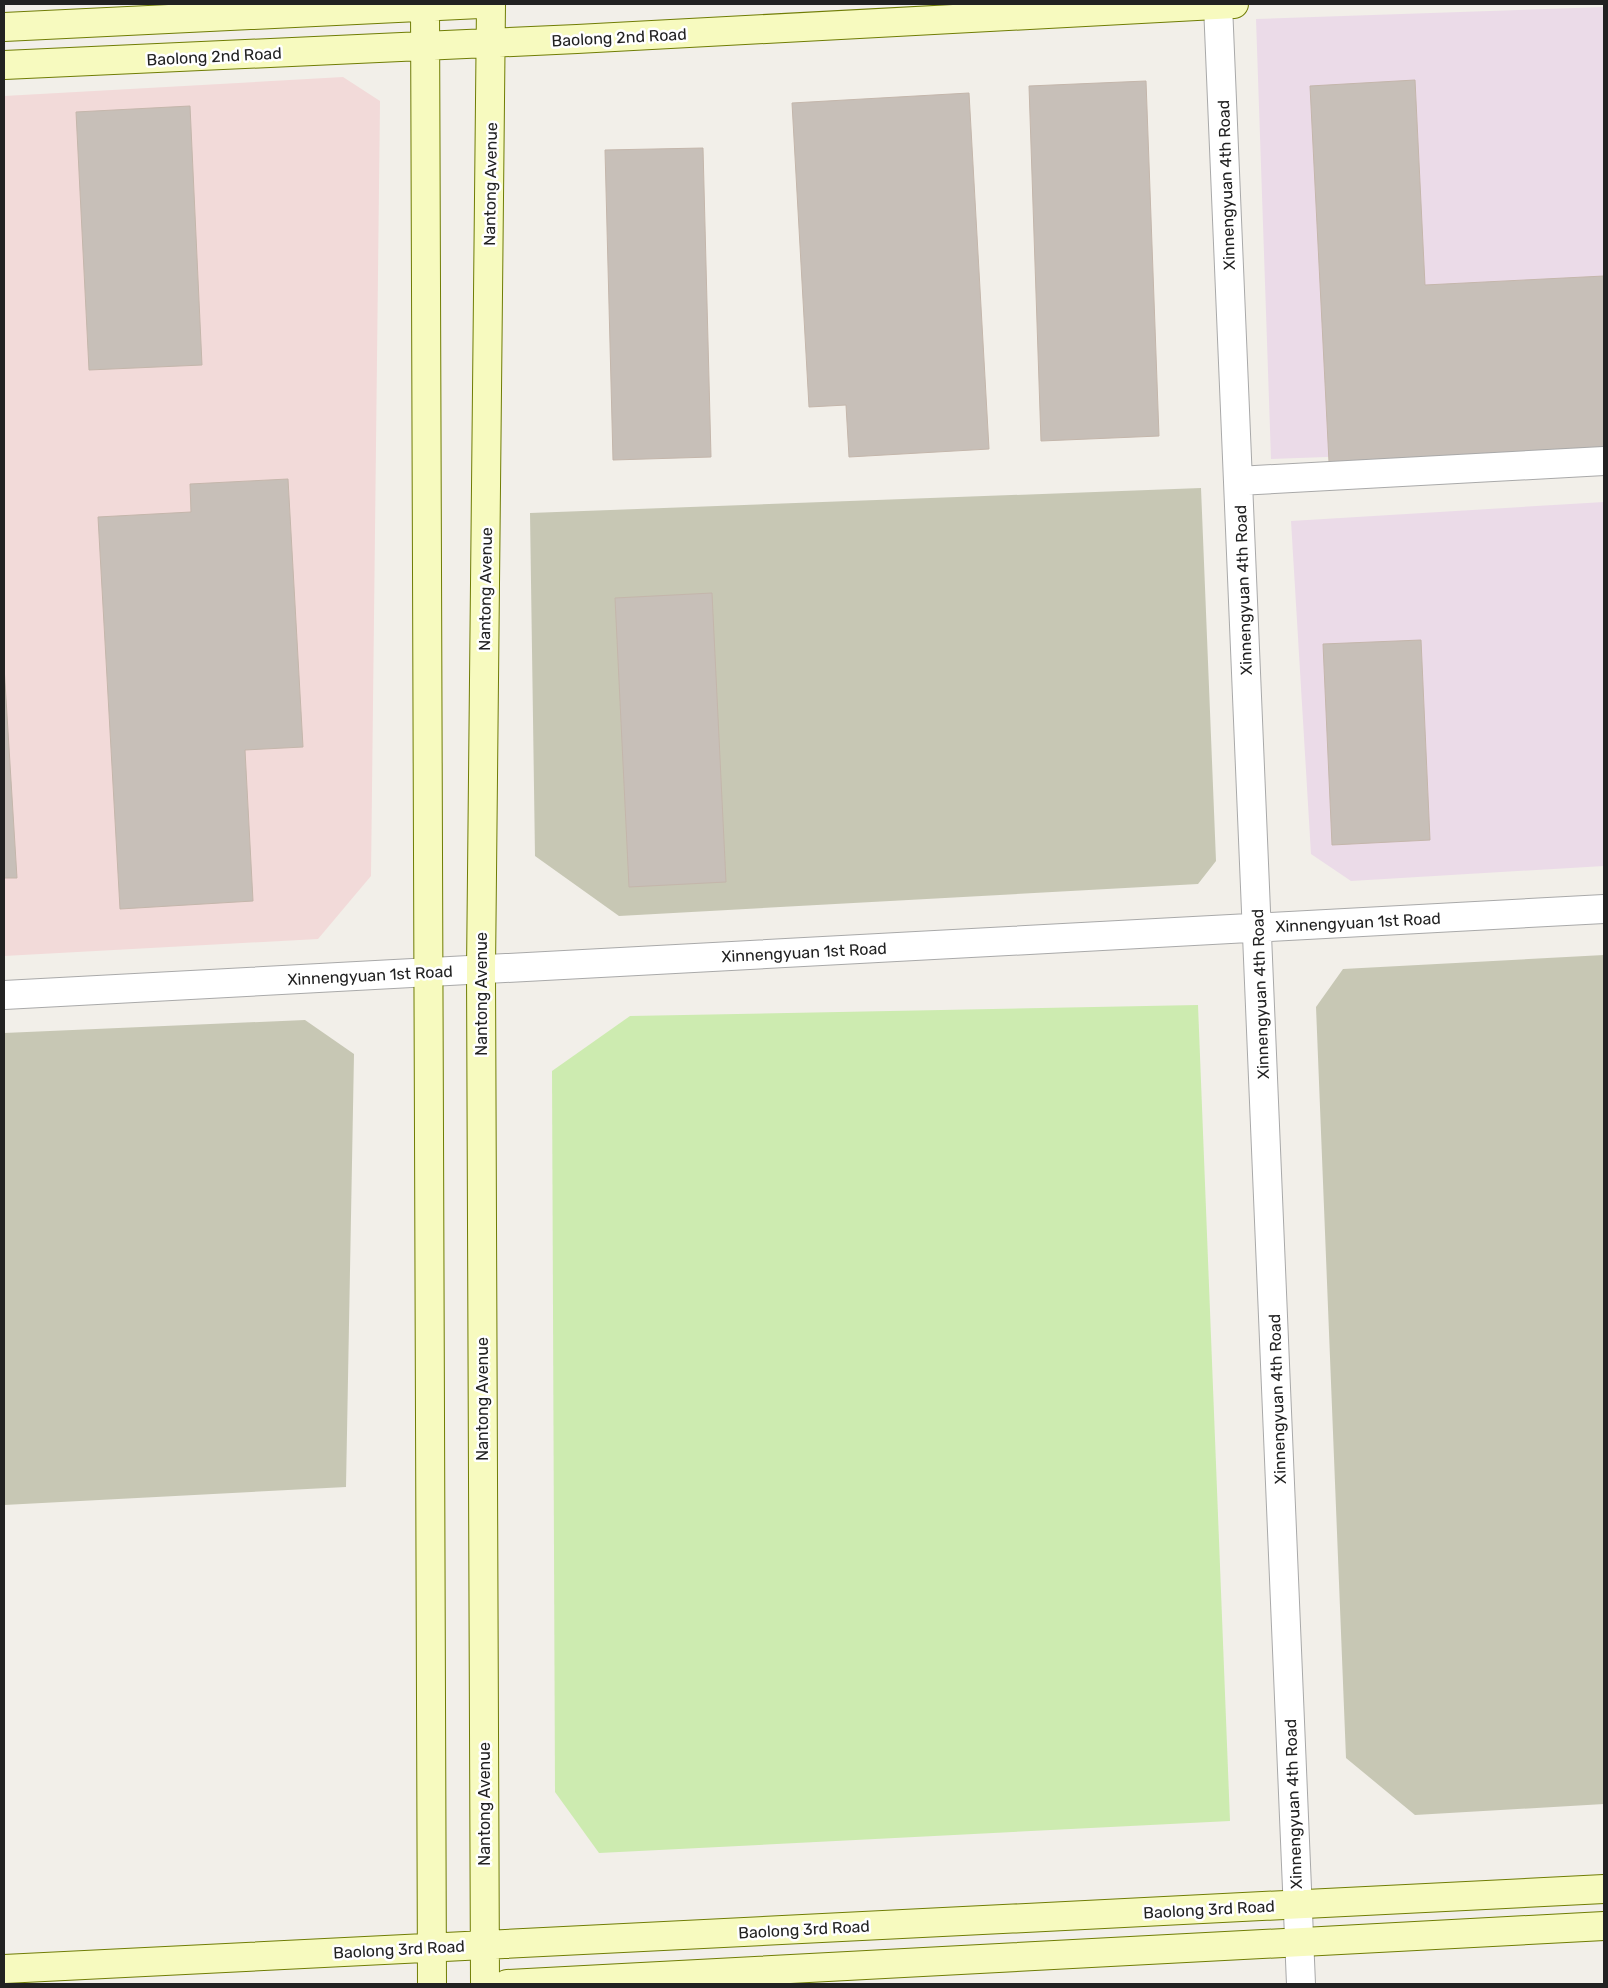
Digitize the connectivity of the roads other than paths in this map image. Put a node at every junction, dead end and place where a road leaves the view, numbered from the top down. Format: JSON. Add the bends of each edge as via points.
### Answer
{"nodes":[{"id":1,"x":480,"y":4,"type":"edge"},
{"id":2,"x":492,"y":4,"type":"edge"},
{"id":3,"x":1226,"y":4,"type":"edge"},
{"id":4,"x":425,"y":5,"type":"edge"},
{"id":5,"x":4,"y":27,"type":"edge"},
{"id":6,"x":491,"y":43,"type":"junction"},
{"id":7,"x":425,"y":46,"type":"junction"},
{"id":8,"x":4,"y":66,"type":"edge"},
{"id":9,"x":1604,"y":461,"type":"edge"},
{"id":10,"x":1238,"y":481,"type":"junction"},
{"id":11,"x":1604,"y":909,"type":"edge"},
{"id":12,"x":1256,"y":928,"type":"junction"},
{"id":13,"x":481,"y":970,"type":"junction"},
{"id":14,"x":429,"y":972,"type":"junction"},
{"id":15,"x":4,"y":995,"type":"edge"},
{"id":16,"x":1604,"y":1889,"type":"edge"},
{"id":17,"x":1298,"y":1905,"type":"junction"},
{"id":18,"x":1604,"y":1926,"type":"edge"},
{"id":19,"x":1299,"y":1943,"type":"junction"},
{"id":20,"x":485,"y":1944,"type":"junction"},
{"id":21,"x":432,"y":1947,"type":"junction"},
{"id":22,"x":4,"y":1968,"type":"edge"},
{"id":23,"x":432,"y":1984,"type":"edge"},
{"id":24,"x":486,"y":1984,"type":"edge"},
{"id":25,"x":507,"y":1984,"type":"edge"},
{"id":26,"x":1301,"y":1984,"type":"edge"}],
"edges":[{"from":1,"to":4,"type":"street"},
{"from":2,"to":6,"type":"street","name":"Nantong Avenue"},
{"from":3,"to":6,"type":"street","name":"Baolong 2nd Road"},
{"from":3,"to":10,"type":"street","name":"Xinnengyuan 4th Road"},
{"from":4,"to":5,"type":"street"},
{"from":4,"to":7,"type":"street"},
{"from":6,"to":7,"type":"street","name":"Baolong 2nd Road"},
{"from":6,"to":13,"type":"street","name":"Nantong Avenue"},
{"from":7,"to":8,"type":"street","name":"Baolong 2nd Road"},
{"from":7,"to":14,"type":"street"},
{"from":9,"to":10,"type":"street"},
{"from":10,"to":12,"type":"street","name":"Xinnengyuan 4th Road"},
{"from":11,"to":12,"type":"street","name":"Xinnengyuan 1st Road"},
{"from":12,"to":13,"type":"street","name":"Xinnengyuan 1st Road"},
{"from":12,"to":17,"type":"street","name":"Xinnengyuan 4th Road"},
{"from":13,"to":14,"type":"street","name":"Xinnengyuan 1st Road"},
{"from":13,"to":20,"type":"street","name":"Nantong Avenue"},
{"from":14,"to":15,"type":"street","name":"Xinnengyuan 1st Road"},
{"from":14,"to":21,"type":"street"},
{"from":16,"to":17,"type":"street","name":"Baolong 3rd Road"},
{"from":17,"to":19,"type":"street","name":"Xinnengyuan 4th Road"},
{"from":17,"to":20,"type":"street","name":"Baolong 3rd Road"},
{"from":18,"to":19,"type":"street"},
{"from":19,"to":25,"type":"street"},
{"from":19,"to":26,"type":"street","name":"Xinnengyuan 4th Road"},
{"from":20,"to":21,"type":"street","name":"Baolong 3rd Road"},
{"from":20,"to":24,"type":"street","name":"Nantong Avenue"},
{"from":21,"to":22,"type":"street","name":"Baolong 3rd Road"},
{"from":21,"to":23,"type":"street"}]}
